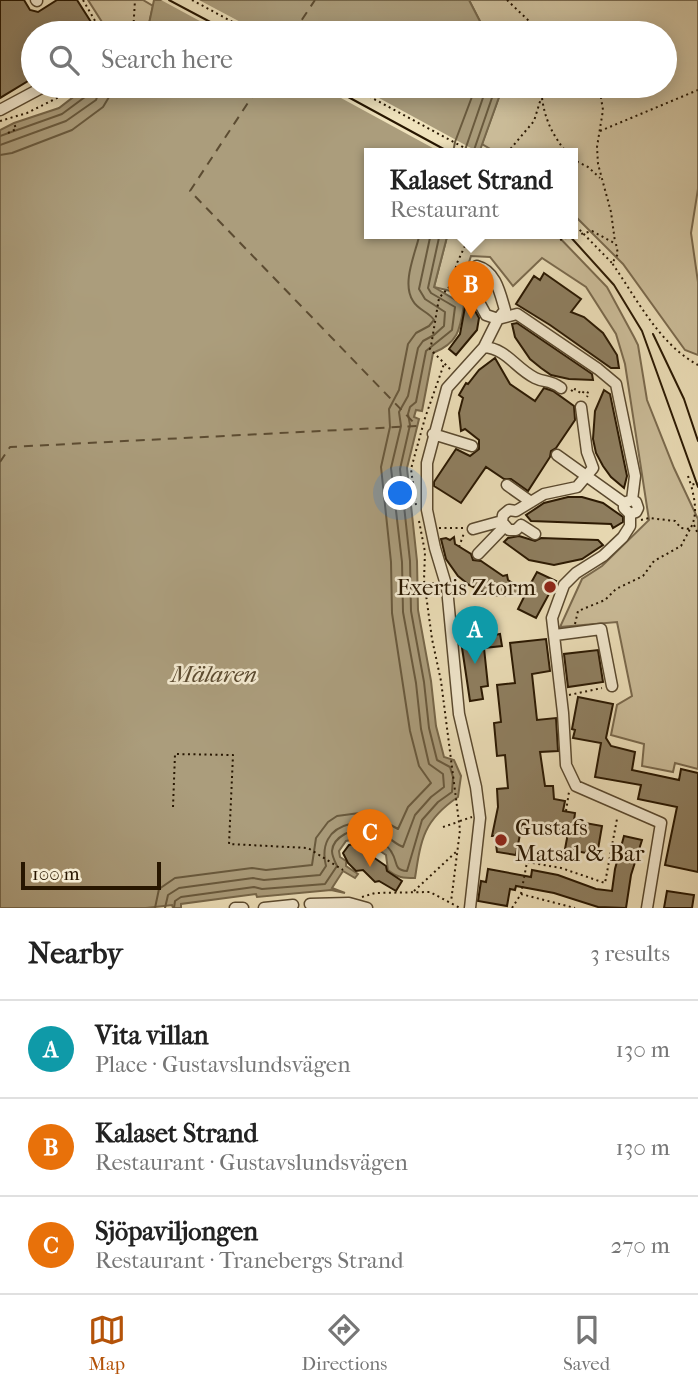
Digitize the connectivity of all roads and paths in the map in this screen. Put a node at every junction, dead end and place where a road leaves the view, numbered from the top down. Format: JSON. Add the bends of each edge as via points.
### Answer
{"nodes":[{"id":1,"x":83,"y":0,"type":"edge"},
{"id":2,"x":135,"y":0,"type":"edge"},
{"id":3,"x":192,"y":0,"type":"edge"},
{"id":4,"x":507,"y":0,"type":"edge"},
{"id":5,"x":95,"y":21,"type":"edge"},
{"id":6,"x":134,"y":21,"type":"edge"},
{"id":7,"x":231,"y":21,"type":"edge"},
{"id":8,"x":529,"y":21,"type":"edge"},
{"id":9,"x":698,"y":90,"type":"edge"},
{"id":10,"x":22,"y":98,"type":"edge"},
{"id":11,"x":57,"y":98,"type":"edge"},
{"id":12,"x":372,"y":98,"type":"edge"},
{"id":13,"x":541,"y":98,"type":"edge"},
{"id":14,"x":542,"y":98,"type":"edge"},
{"id":15,"x":601,"y":98,"type":"edge"},
{"id":16,"x":0,"y":110,"type":"edge"},
{"id":17,"x":0,"y":121,"type":"edge"},
{"id":18,"x":14,"y":122,"type":"dead end"},
{"id":19,"x":599,"y":132,"type":"junction"},
{"id":20,"x":8,"y":133,"type":"dead end"},
{"id":21,"x":465,"y":148,"type":"edge"},
{"id":22,"x":511,"y":148,"type":"edge"},
{"id":23,"x":563,"y":148,"type":"edge"},
{"id":24,"x":578,"y":162,"type":"edge"},
{"id":25,"x":600,"y":179,"type":"junction"},
{"id":26,"x":578,"y":228,"type":"edge"},
{"id":27,"x":578,"y":235,"type":"edge"},
{"id":28,"x":468,"y":239,"type":"edge"},
{"id":29,"x":616,"y":244,"type":"junction"},
{"id":30,"x":612,"y":263,"type":"junction"},
{"id":31,"x":498,"y":319,"type":"junction"},
{"id":32,"x":484,"y":347,"type":"junction"},
{"id":33,"x":444,"y":364,"type":"dead end"},
{"id":34,"x":698,"y":365,"type":"edge"},
{"id":35,"x":562,"y":386,"type":"joint"},
{"id":36,"x":581,"y":407,"type":"joint"},
{"id":37,"x":433,"y":434,"type":"junction"},
{"id":38,"x":472,"y":446,"type":"dead end"},
{"id":39,"x":556,"y":455,"type":"dead end"},
{"id":40,"x":688,"y":476,"type":"dead end"},
{"id":41,"x":587,"y":477,"type":"junction"},
{"id":42,"x":698,"y":483,"type":"edge"},
{"id":43,"x":507,"y":485,"type":"dead end"},
{"id":44,"x":691,"y":485,"type":"junction"},
{"id":45,"x":628,"y":501,"type":"junction"},
{"id":46,"x":531,"y":502,"type":"junction"},
{"id":47,"x":516,"y":511,"type":"junction"},
{"id":48,"x":649,"y":518,"type":"dead end"},
{"id":49,"x":693,"y":523,"type":"junction"},
{"id":50,"x":503,"y":524,"type":"junction"},
{"id":51,"x":521,"y":525,"type":"junction"},
{"id":52,"x":431,"y":528,"type":"junction"},
{"id":53,"x":469,"y":529,"type":"junction"},
{"id":54,"x":690,"y":529,"type":"junction"},
{"id":55,"x":535,"y":534,"type":"dead end"},
{"id":56,"x":698,"y":534,"type":"edge"},
{"id":57,"x":459,"y":547,"type":"dead end"},
{"id":58,"x":478,"y":554,"type":"dead end"},
{"id":59,"x":575,"y":632,"type":"junction"},
{"id":60,"x":555,"y":635,"type":"junction"},
{"id":61,"x":612,"y":686,"type":"joint"},
{"id":62,"x":562,"y":696,"type":"junction"},
{"id":63,"x":450,"y":754,"type":"dead end"},
{"id":64,"x":568,"y":793,"type":"dead end"},
{"id":65,"x":173,"y":807,"type":"dead end"},
{"id":66,"x":566,"y":811,"type":"dead end"},
{"id":67,"x":479,"y":815,"type":"junction"},
{"id":68,"x":617,"y":819,"type":"dead end"},
{"id":69,"x":458,"y":822,"type":"junction"},
{"id":70,"x":443,"y":827,"type":"dead end"},
{"id":71,"x":456,"y":851,"type":"junction"},
{"id":72,"x":343,"y":870,"type":"dead end"},
{"id":73,"x":413,"y":891,"type":"junction"},
{"id":74,"x":521,"y":894,"type":"junction"},
{"id":75,"x":451,"y":902,"type":"junction"},
{"id":76,"x":310,"y":904,"type":"dead end"},
{"id":77,"x":293,"y":905,"type":"dead end"},
{"id":78,"x":356,"y":906,"type":"edge"},
{"id":79,"x":235,"y":908,"type":"edge"},
{"id":80,"x":243,"y":908,"type":"edge"},
{"id":81,"x":264,"y":908,"type":"edge"},
{"id":82,"x":460,"y":908,"type":"edge"},
{"id":83,"x":470,"y":908,"type":"edge"},
{"id":84,"x":512,"y":908,"type":"edge"},
{"id":85,"x":575,"y":908,"type":"edge"},
{"id":86,"x":647,"y":908,"type":"edge"}],
"edges":[{"from":1,"to":5,"type":"path"},
{"from":2,"to":6,"type":"path"},
{"from":3,"to":7,"type":"path"},
{"from":4,"to":8,"type":"path"},
{"from":9,"to":19,"type":"path"},
{"from":10,"to":16,"type":"street"},
{"from":11,"to":17,"type":"path"},
{"from":12,"to":21,"type":"path"},
{"from":13,"to":22,"type":"path","via":[[534,121]]},
{"from":14,"to":23,"type":"path","via":[[546,119]]},
{"from":15,"to":19,"type":"path"},
{"from":18,"to":20,"type":"path","via":[[16,129]]},
{"from":19,"to":25,"type":"path"},
{"from":24,"to":25,"type":"path"},
{"from":25,"to":29,"type":"path"},
{"from":26,"to":30,"type":"path","bridge":true},
{"from":27,"to":29,"type":"path","via":[[592,231]]},
{"from":28,"to":33,"type":"path","via":[[451,285],[439,298],[430,349]]},
{"from":29,"to":30,"type":"path","via":[[618,254]]},
{"from":30,"to":34,"type":"path","via":[[665,340]]},
{"from":31,"to":31,"type":"street","via":[[486,315],[469,284],[471,270],[477,266],[498,286],[505,310]]},
{"from":31,"to":32,"type":"street"},
{"from":31,"to":45,"type":"street","via":[[517,314],[616,384],[635,476]]},
{"from":32,"to":35,"type":"street","via":[[495,348],[537,380]]},
{"from":32,"to":37,"type":"street","via":[[447,387]]},
{"from":35,"to":36,"type":"path","via":[[589,394]]},
{"from":36,"to":41,"type":"street","via":[[593,468]]},
{"from":37,"to":38,"type":"street"},
{"from":37,"to":52,"type":"street","via":[[427,463]]},
{"from":39,"to":41,"type":"street"},
{"from":40,"to":44,"type":"path"},
{"from":41,"to":45,"type":"street"},
{"from":41,"to":46,"type":"street","via":[[577,487],[544,494]]},
{"from":42,"to":44,"type":"path"},
{"from":43,"to":46,"type":"street"},
{"from":44,"to":49,"type":"path"},
{"from":45,"to":60,"type":"street","via":[[636,502],[638,508],[630,514],[623,537],[564,585],[552,618]]},
{"from":46,"to":47,"type":"street"},
{"from":47,"to":50,"type":"street","via":[[503,515]]},
{"from":47,"to":51,"type":"street","via":[[522,517]]},
{"from":48,"to":54,"type":"path","via":[[675,521]]},
{"from":49,"to":54,"type":"path"},
{"from":49,"to":56,"type":"path"},
{"from":50,"to":51,"type":"street","via":[[509,530]]},
{"from":50,"to":53,"type":"street"},
{"from":50,"to":58,"type":"street"},
{"from":51,"to":55,"type":"street"},
{"from":52,"to":53,"type":"path"},
{"from":52,"to":67,"type":"street","via":[[447,588],[459,715],[477,787]]},
{"from":53,"to":57,"type":"path"},
{"from":54,"to":59,"type":"path","via":[[681,546],[654,561],[643,576],[578,611]]},
{"from":59,"to":60,"type":"street"},
{"from":59,"to":61,"type":"street","via":[[601,629]]},
{"from":60,"to":62,"type":"street"},
{"from":61,"to":62,"type":"path"},
{"from":62,"to":86,"type":"street","via":[[566,765],[576,786],[661,823]]},
{"from":63,"to":69,"type":"path"},
{"from":64,"to":66,"type":"path"},
{"from":65,"to":72,"type":"path","via":[[175,754],[233,755],[229,844],[308,848]]},
{"from":67,"to":69,"type":"path"},
{"from":67,"to":83,"type":"street"},
{"from":68,"to":74,"type":"path","via":[[605,883],[527,862]]},
{"from":69,"to":70,"type":"path"},
{"from":69,"to":71,"type":"path"},
{"from":71,"to":73,"type":"path"},
{"from":71,"to":75,"type":"path"},
{"from":73,"to":75,"type":"path","via":[[430,892]]},
{"from":73,"to":78,"type":"path","via":[[363,896]]},
{"from":74,"to":84,"type":"path"},
{"from":74,"to":85,"type":"path"},
{"from":75,"to":82,"type":"path"},
{"from":76,"to":78,"type":"street"},
{"from":77,"to":81,"type":"street"},
{"from":79,"to":80,"type":"street"}]}
